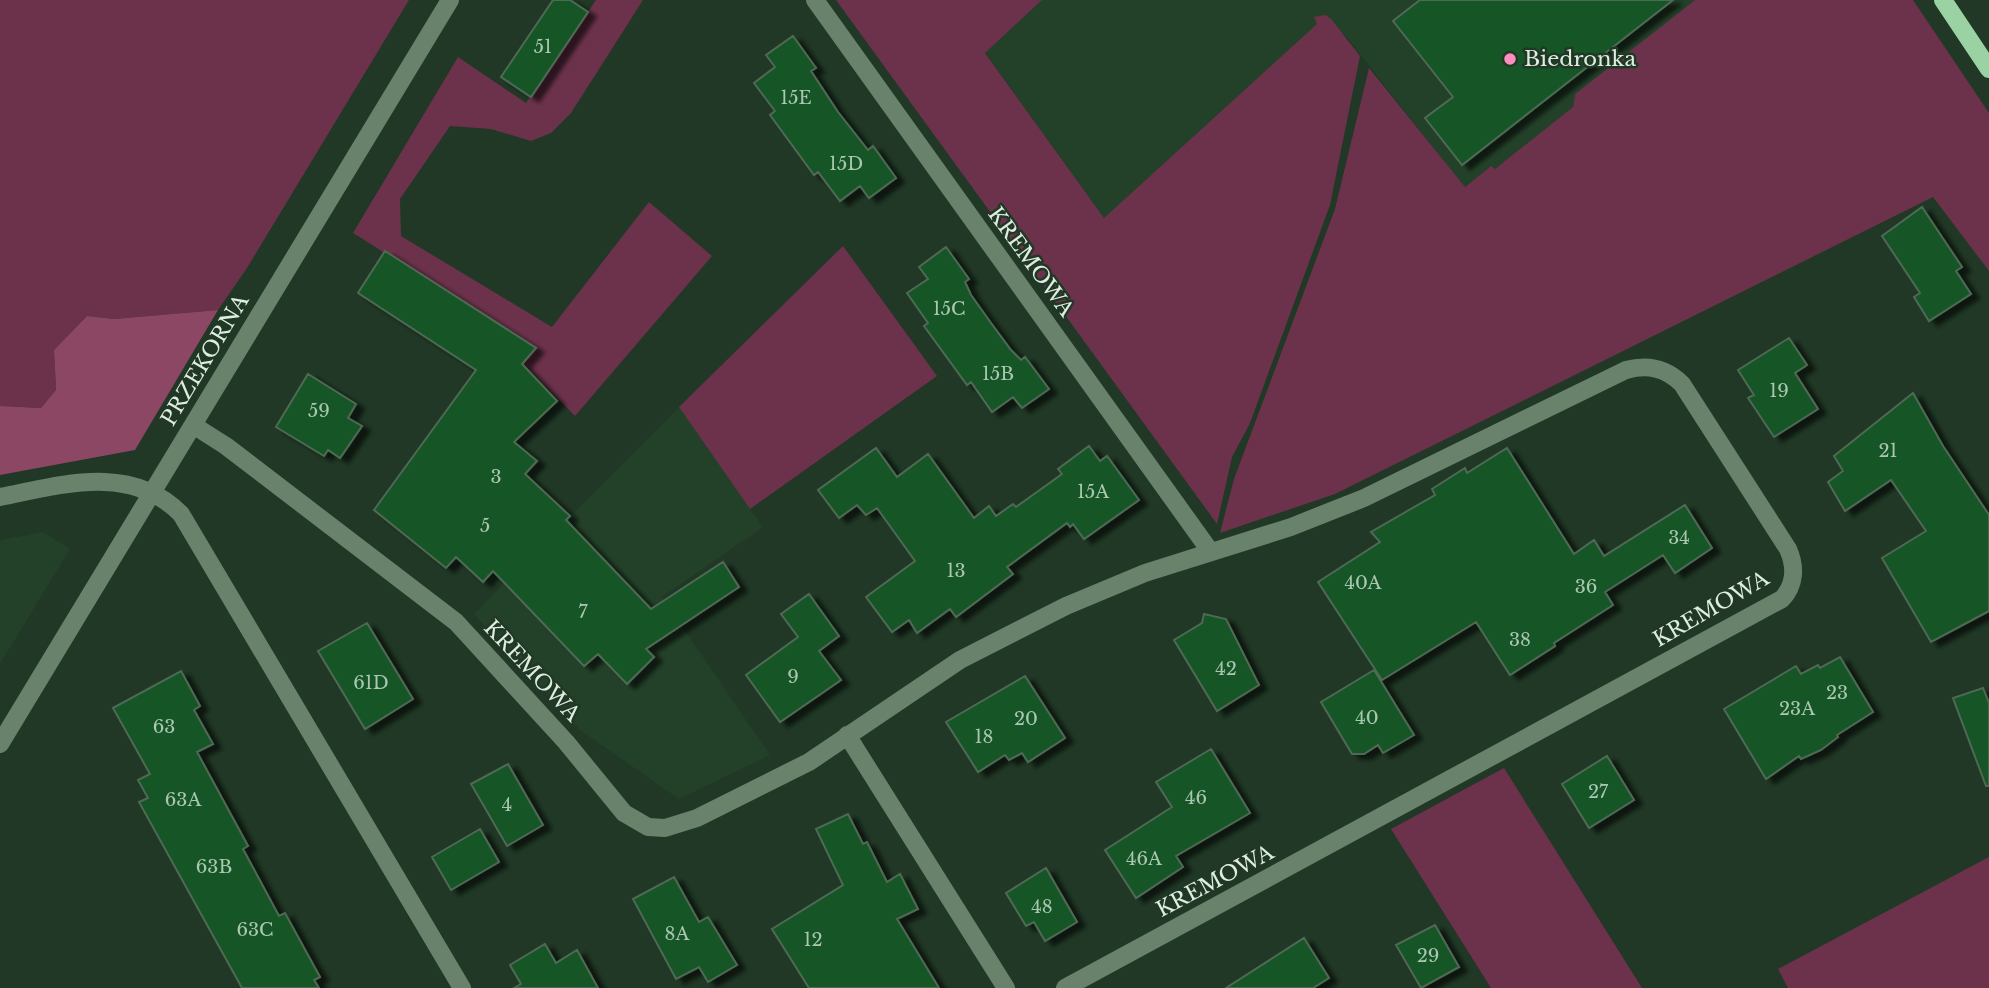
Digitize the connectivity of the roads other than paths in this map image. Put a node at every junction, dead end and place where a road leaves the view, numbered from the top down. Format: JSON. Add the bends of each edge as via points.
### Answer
{"nodes":[{"id":1,"x":450,"y":0,"type":"edge"},
{"id":2,"x":815,"y":0,"type":"edge"},
{"id":3,"x":1943,"y":0,"type":"edge"},
{"id":4,"x":1989,"y":69,"type":"edge"},
{"id":5,"x":193,"y":425,"type":"junction"},
{"id":6,"x":152,"y":492,"type":"junction"},
{"id":7,"x":0,"y":497,"type":"edge"},
{"id":8,"x":1210,"y":551,"type":"junction"},
{"id":9,"x":847,"y":735,"type":"junction"},
{"id":10,"x":0,"y":744,"type":"edge"},
{"id":11,"x":463,"y":988,"type":"edge"},
{"id":12,"x":1006,"y":988,"type":"edge"},
{"id":13,"x":1065,"y":988,"type":"edge"}],
"edges":[{"from":1,"to":5,"type":"street","name":"PRZEKORNA"},
{"from":2,"to":8,"type":"street","name":"KREMOWA"},
{"from":3,"to":4,"type":"main road"},
{"from":5,"to":6,"type":"street","name":"PRZEKORNA"},
{"from":5,"to":9,"type":"street","name":"KREMOWA","via":[[456,622],[633,820],[648,827],[681,825],[809,762]]},
{"from":6,"to":7,"type":"street","via":[[117,482],[85,481]]},
{"from":6,"to":10,"type":"street","name":"PRZEKORNA"},
{"from":6,"to":11,"type":"street","via":[[181,514]]},
{"from":8,"to":9,"type":"street","name":"KREMOWA","via":[[1066,606],[972,654]]},
{"from":8,"to":13,"type":"street","name":"KREMOWA","via":[[1291,527],[1364,498],[1626,370],[1652,367],[1682,384],[1788,549],[1793,579],[1782,599]]},
{"from":9,"to":12,"type":"street"}]}
